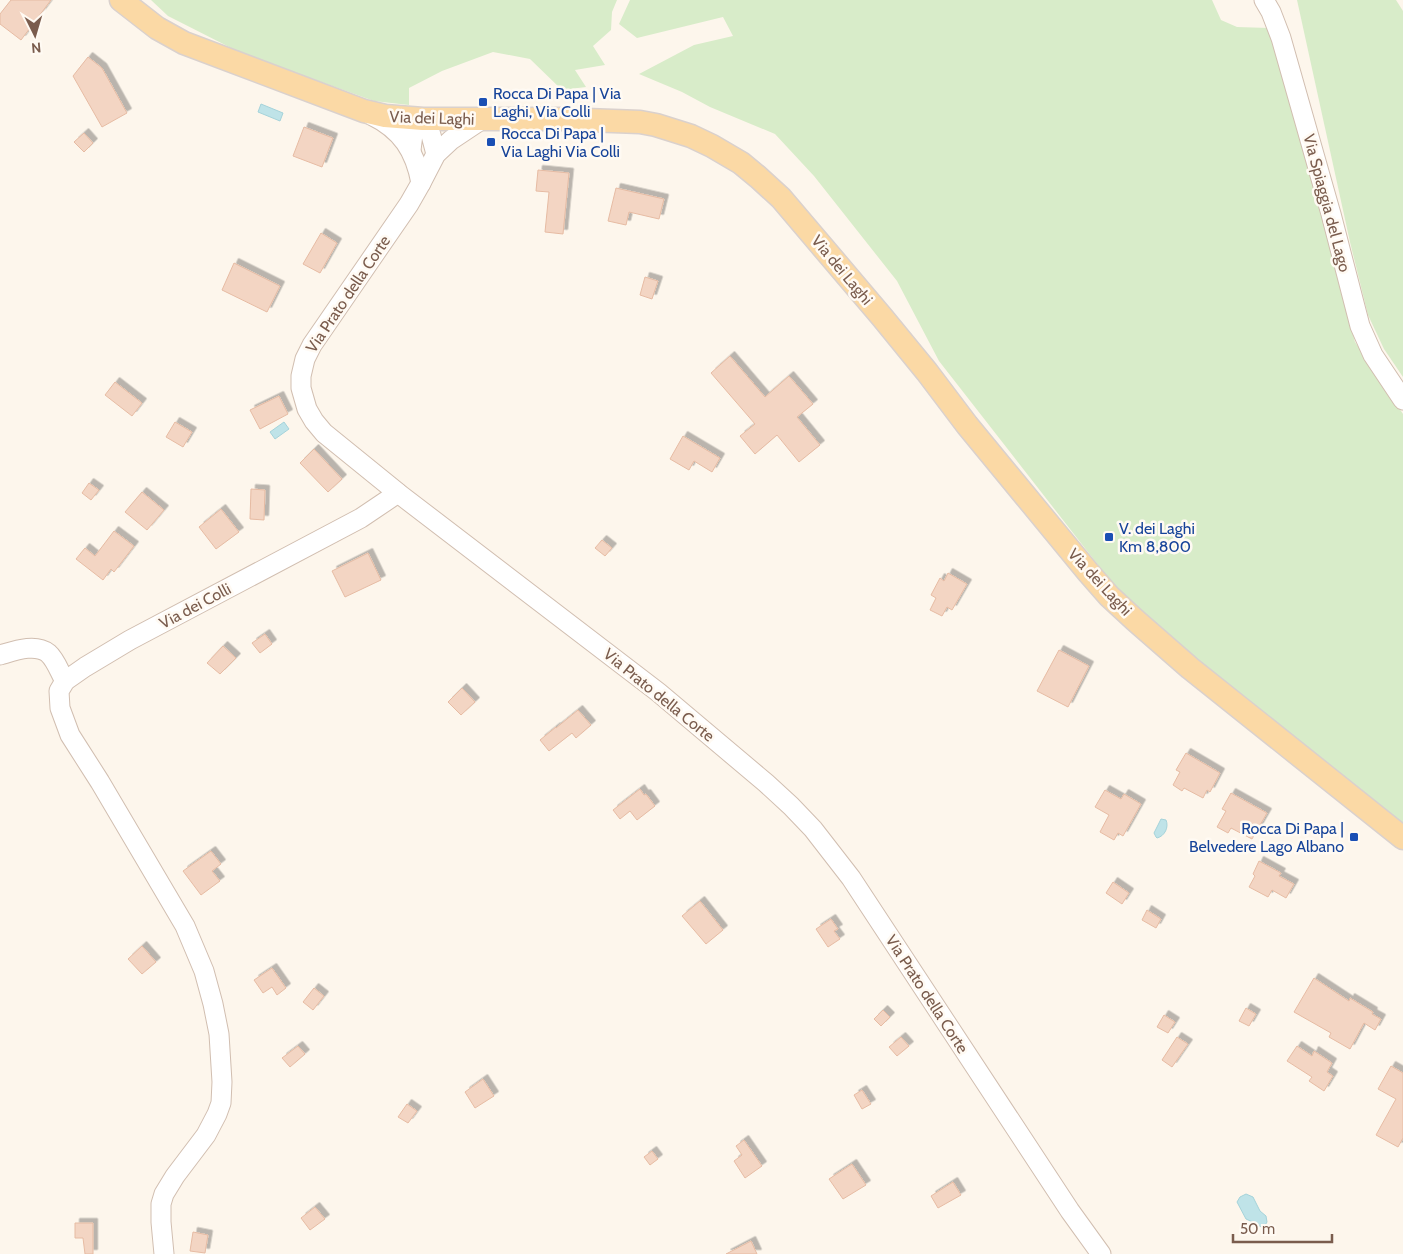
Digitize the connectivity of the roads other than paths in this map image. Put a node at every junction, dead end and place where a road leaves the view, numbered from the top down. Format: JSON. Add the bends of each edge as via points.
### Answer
{"nodes":[{"id":1,"x":121,"y":0,"type":"edge"},
{"id":2,"x":1264,"y":0,"type":"edge"},
{"id":3,"x":364,"y":111,"type":"junction"},
{"id":4,"x":423,"y":119,"type":"junction"},
{"id":5,"x":481,"y":120,"type":"junction"},
{"id":6,"x":411,"y":150,"type":"junction"},
{"id":7,"x":436,"y":154,"type":"junction"},
{"id":8,"x":421,"y":183,"type":"junction"},
{"id":9,"x":1403,"y":400,"type":"edge"},
{"id":10,"x":398,"y":493,"type":"junction"},
{"id":11,"x":0,"y":655,"type":"edge"},
{"id":12,"x":65,"y":682,"type":"junction"},
{"id":13,"x":1403,"y":838,"type":"edge"},
{"id":14,"x":164,"y":1254,"type":"edge"},
{"id":15,"x":1101,"y":1254,"type":"edge"}],
"edges":[{"from":1,"to":3,"type":"main road","name":"Via dei Laghi","via":[[157,28],[184,43]]},
{"from":2,"to":9,"type":"street","name":"Via Spiaggia del Lago","via":[[1281,38],[1334,222],[1362,335]]},
{"from":3,"to":4,"type":"main road","name":"Via dei Laghi"},
{"from":3,"to":6,"type":"street","via":[[393,128]]},
{"from":4,"to":5,"type":"main road","name":"Via dei Laghi"},
{"from":4,"to":6,"type":"street","via":[[413,134]]},
{"from":4,"to":7,"type":"street","via":[[432,135]]},
{"from":5,"to":7,"type":"street"},
{"from":5,"to":13,"type":"main road","name":"Via dei Laghi","via":[[559,119],[648,124],[698,139],[749,170],[781,198],[882,317],[1109,596],[1204,679]]},
{"from":6,"to":8,"type":"street"},
{"from":7,"to":8,"type":"street","name":"Via Prato della Corte"},
{"from":8,"to":10,"type":"street","name":"Via Prato della Corte","via":[[312,345],[304,359],[301,376],[304,402],[314,421],[324,433]]},
{"from":10,"to":12,"type":"street","name":"Via dei Colli","via":[[361,518],[130,640]]},
{"from":10,"to":15,"type":"street","name":"Via Prato della Corte","via":[[658,692],[803,817],[851,878]]},
{"from":11,"to":12,"type":"street","via":[[23,649],[42,650],[52,659]]},
{"from":12,"to":14,"type":"street","via":[[59,698],[67,728],[185,926],[204,971],[218,1034],[221,1103],[206,1135],[164,1194],[161,1222]]}]}
